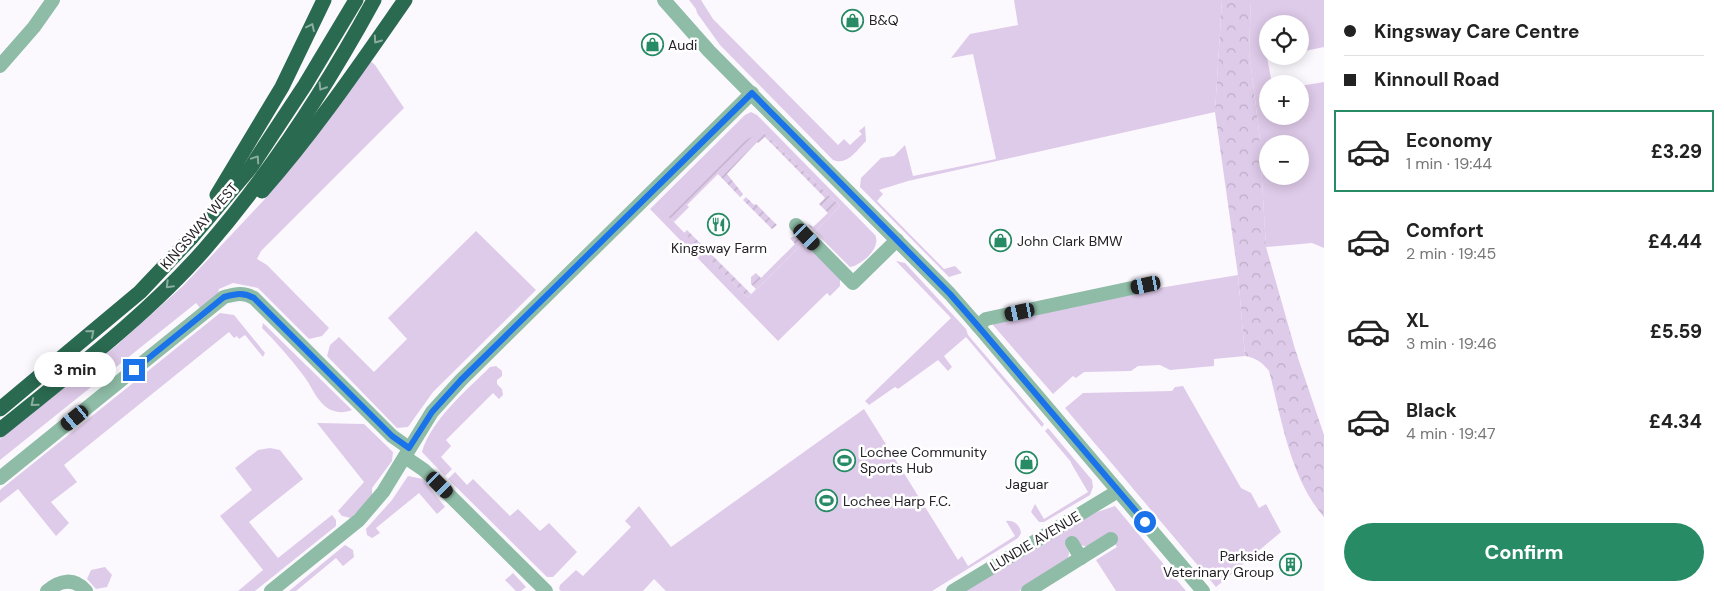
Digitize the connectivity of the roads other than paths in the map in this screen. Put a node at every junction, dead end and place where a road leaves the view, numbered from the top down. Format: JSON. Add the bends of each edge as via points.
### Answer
{"nodes":[{"id":1,"x":53,"y":0,"type":"edge"},
{"id":2,"x":324,"y":0,"type":"edge"},
{"id":3,"x":356,"y":0,"type":"edge"},
{"id":4,"x":374,"y":0,"type":"edge"},
{"id":5,"x":404,"y":0,"type":"edge"},
{"id":6,"x":664,"y":0,"type":"edge"},
{"id":7,"x":0,"y":66,"type":"edge"},
{"id":8,"x":752,"y":93,"type":"junction"},
{"id":9,"x":796,"y":225,"type":"dead end"},
{"id":10,"x":192,"y":237,"type":"junction"},
{"id":11,"x":897,"y":240,"type":"junction"},
{"id":12,"x":203,"y":250,"type":"junction"},
{"id":13,"x":1146,"y":285,"type":"dead end"},
{"id":14,"x":978,"y":326,"type":"junction"},
{"id":15,"x":0,"y":409,"type":"edge"},
{"id":16,"x":0,"y":430,"type":"edge"},
{"id":17,"x":407,"y":452,"type":"junction"},
{"id":18,"x":0,"y":478,"type":"edge"},
{"id":19,"x":1118,"y":491,"type":"junction"},
{"id":20,"x":1111,"y":539,"type":"dead end"},
{"id":21,"x":1072,"y":543,"type":"dead end"},
{"id":22,"x":1081,"y":558,"type":"junction"},
{"id":23,"x":47,"y":591,"type":"edge"},
{"id":24,"x":86,"y":591,"type":"edge"},
{"id":25,"x":271,"y":591,"type":"edge"},
{"id":26,"x":546,"y":591,"type":"edge"},
{"id":27,"x":952,"y":591,"type":"edge"},
{"id":28,"x":1028,"y":591,"type":"edge"},
{"id":29,"x":1203,"y":591,"type":"edge"}],
"edges":[{"from":1,"to":7,"type":"street"},
{"from":10,"to":2,"type":"highway","one_way":true,"via":[[282,87]]},
{"from":10,"to":3,"type":"highway","name":"KINGSWAY WEST","one_way":true,"via":[[251,166]]},
{"from":4,"to":12,"type":"highway","name":"KINGSWAY WEST","one_way":true,"via":[[303,117],[257,184]]},
{"from":5,"to":12,"type":"highway","one_way":true,"via":[[296,152],[240,216]]},
{"from":6,"to":8,"type":"street"},
{"from":8,"to":11,"type":"street"},
{"from":8,"to":17,"type":"street","via":[[461,380],[432,412]]},
{"from":9,"to":11,"type":"street","via":[[853,283]]},
{"from":15,"to":10,"type":"highway","name":"KINGSWAY WEST","one_way":true,"via":[[140,292]]},
{"from":11,"to":14,"type":"street"},
{"from":12,"to":16,"type":"highway","name":"KINGSWAY WEST","one_way":true,"via":[[112,340]]},
{"from":13,"to":14,"type":"street","via":[[986,319]]},
{"from":14,"to":19,"type":"street"},
{"from":17,"to":18,"type":"street","via":[[254,298],[236,294],[224,297]]},
{"from":17,"to":25,"type":"street","via":[[384,492],[358,520]]},
{"from":17,"to":26,"type":"street"},
{"from":19,"to":27,"type":"street","name":"LUNDIE AVENUE"},
{"from":19,"to":29,"type":"street"},
{"from":20,"to":22,"type":"street"},
{"from":21,"to":22,"type":"street","name":"LUNDIE AVENUE"},
{"from":22,"to":28,"type":"street"},
{"from":23,"to":24,"type":"street","via":[[68,581],[81,585]]}]}
